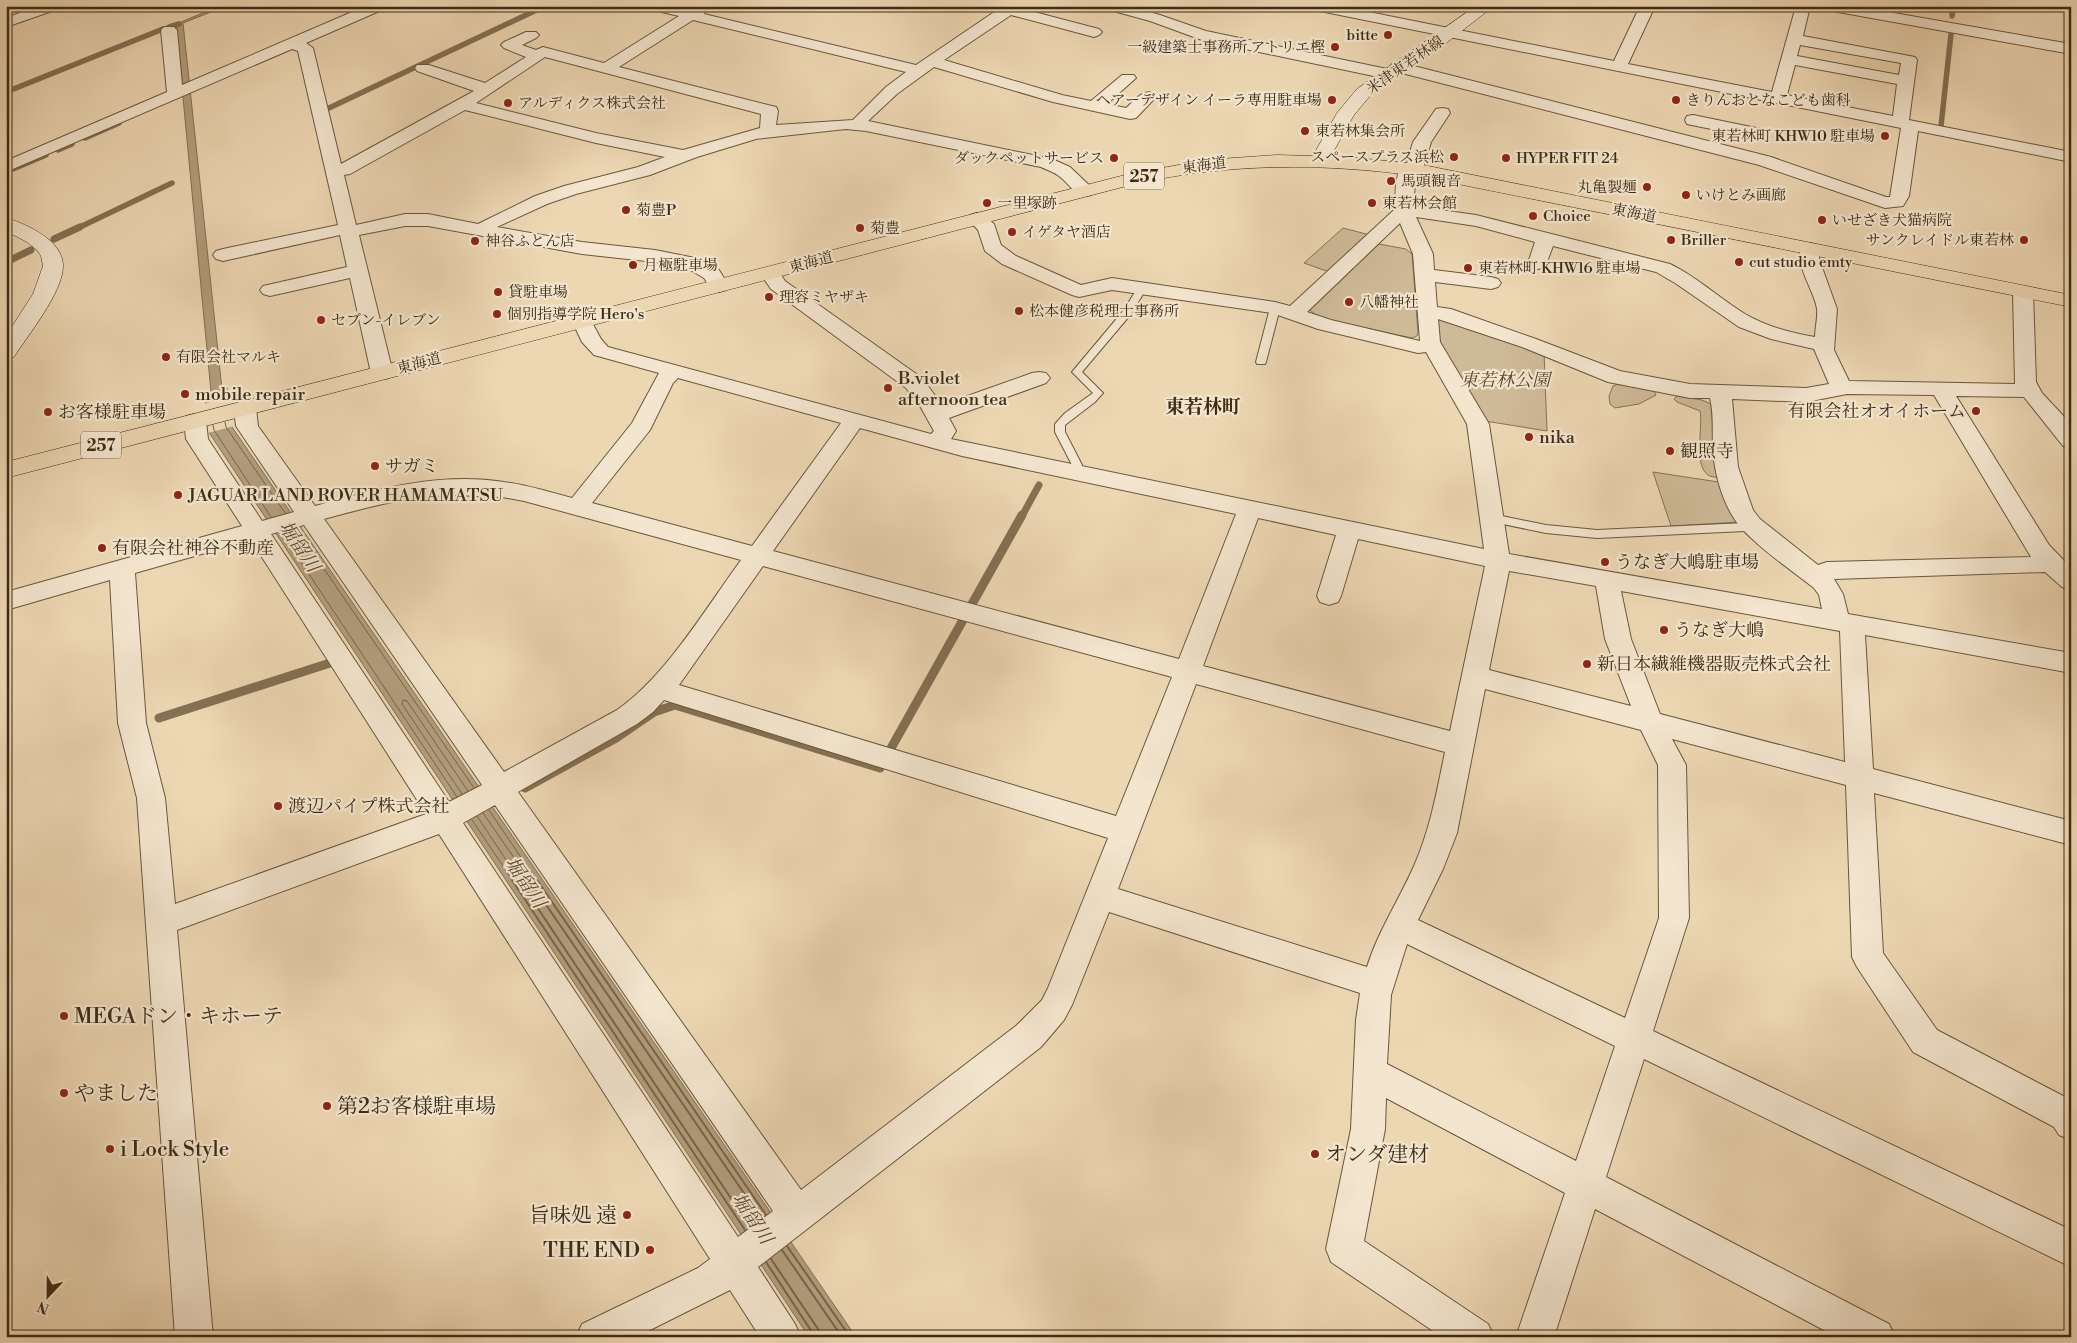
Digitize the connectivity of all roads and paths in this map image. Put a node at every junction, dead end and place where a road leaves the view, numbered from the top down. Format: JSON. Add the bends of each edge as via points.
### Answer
{"nodes":[{"id":1,"x":53,"y":6,"type":"edge"},
{"id":2,"x":379,"y":6,"type":"edge"},
{"id":3,"x":654,"y":6,"type":"edge"},
{"id":4,"x":705,"y":6,"type":"edge"},
{"id":5,"x":1112,"y":6,"type":"edge"},
{"id":6,"x":1167,"y":6,"type":"edge"},
{"id":7,"x":1486,"y":6,"type":"edge"},
{"id":8,"x":1648,"y":6,"type":"edge"},
{"id":9,"x":1803,"y":6,"type":"edge"},
{"id":10,"x":1826,"y":6,"type":"edge"},
{"id":11,"x":1319,"y":7,"type":"edge"},
{"id":12,"x":1011,"y":8,"type":"edge"},
{"id":13,"x":691,"y":15,"type":"junction"},
{"id":14,"x":1155,"y":18,"type":"junction"},
{"id":15,"x":6,"y":24,"type":"edge"},
{"id":16,"x":169,"y":30,"type":"dead end"},
{"id":17,"x":1094,"y":32,"type":"dead end"},
{"id":18,"x":1450,"y":34,"type":"junction"},
{"id":19,"x":531,"y":35,"type":"dead end"},
{"id":20,"x":1794,"y":39,"type":"junction"},
{"id":21,"x":292,"y":44,"type":"junction"},
{"id":22,"x":2071,"y":49,"type":"edge"},
{"id":23,"x":536,"y":55,"type":"junction"},
{"id":24,"x":1789,"y":59,"type":"junction"},
{"id":25,"x":925,"y":66,"type":"junction"},
{"id":26,"x":423,"y":68,"type":"dead end"},
{"id":27,"x":607,"y":68,"type":"junction"},
{"id":28,"x":1619,"y":68,"type":"junction"},
{"id":29,"x":1393,"y":71,"type":"junction"},
{"id":30,"x":1128,"y":78,"type":"dead end"},
{"id":31,"x":1906,"y":81,"type":"junction"},
{"id":32,"x":485,"y":89,"type":"junction"},
{"id":33,"x":176,"y":94,"type":"junction"},
{"id":34,"x":1149,"y":96,"type":"dead end"},
{"id":35,"x":1772,"y":97,"type":"junction"},
{"id":36,"x":463,"y":105,"type":"junction"},
{"id":37,"x":1094,"y":106,"type":"junction"},
{"id":38,"x":1442,"y":113,"type":"dead end"},
{"id":39,"x":1693,"y":120,"type":"dead end"},
{"id":40,"x":1905,"y":124,"type":"junction"},
{"id":41,"x":858,"y":125,"type":"junction"},
{"id":42,"x":769,"y":131,"type":"junction"},
{"id":43,"x":1755,"y":133,"type":"junction"},
{"id":44,"x":681,"y":157,"type":"junction"},
{"id":45,"x":1748,"y":157,"type":"junction"},
{"id":46,"x":2071,"y":157,"type":"edge"},
{"id":47,"x":1324,"y":159,"type":"junction"},
{"id":48,"x":6,"y":167,"type":"edge"},
{"id":49,"x":1412,"y":169,"type":"junction"},
{"id":50,"x":334,"y":172,"type":"junction"},
{"id":51,"x":1085,"y":191,"type":"junction"},
{"id":52,"x":1404,"y":210,"type":"junction"},
{"id":53,"x":977,"y":219,"type":"junction"},
{"id":54,"x":6,"y":224,"type":"edge"},
{"id":55,"x":484,"y":228,"type":"junction"},
{"id":56,"x":349,"y":230,"type":"junction"},
{"id":57,"x":1546,"y":238,"type":"junction"},
{"id":58,"x":1810,"y":249,"type":"junction"},
{"id":59,"x":223,"y":255,"type":"dead end"},
{"id":60,"x":1538,"y":263,"type":"dead end"},
{"id":61,"x":358,"y":270,"type":"junction"},
{"id":62,"x":770,"y":272,"type":"junction"},
{"id":63,"x":1425,"y":275,"type":"junction"},
{"id":64,"x":1491,"y":283,"type":"dead end"},
{"id":65,"x":719,"y":286,"type":"junction"},
{"id":66,"x":1142,"y":289,"type":"junction"},
{"id":67,"x":270,"y":290,"type":"dead end"},
{"id":68,"x":2023,"y":292,"type":"junction"},
{"id":69,"x":2071,"y":301,"type":"edge"},
{"id":70,"x":1284,"y":311,"type":"junction"},
{"id":71,"x":1428,"y":312,"type":"junction"},
{"id":72,"x":582,"y":321,"type":"junction"},
{"id":73,"x":1432,"y":345,"type":"junction"},
{"id":74,"x":1824,"y":345,"type":"junction"},
{"id":75,"x":8,"y":346,"type":"edge"},
{"id":76,"x":1261,"y":362,"type":"dead end"},
{"id":77,"x":673,"y":371,"type":"junction"},
{"id":78,"x":382,"y":373,"type":"junction"},
{"id":79,"x":1039,"y":378,"type":"dead end"},
{"id":80,"x":1844,"y":387,"type":"junction"},
{"id":81,"x":1940,"y":388,"type":"junction"},
{"id":82,"x":2031,"y":391,"type":"junction"},
{"id":83,"x":1719,"y":392,"type":"junction"},
{"id":84,"x":238,"y":410,"type":"junction"},
{"id":85,"x":936,"y":415,"type":"junction"},
{"id":86,"x":200,"y":420,"type":"junction"},
{"id":87,"x":854,"y":420,"type":"junction"},
{"id":88,"x":2069,"y":434,"type":"edge"},
{"id":89,"x":936,"y":443,"type":"junction"},
{"id":90,"x":6,"y":470,"type":"edge"},
{"id":91,"x":1074,"y":473,"type":"junction"},
{"id":92,"x":577,"y":507,"type":"junction"},
{"id":93,"x":1250,"y":509,"type":"junction"},
{"id":94,"x":306,"y":516,"type":"junction"},
{"id":95,"x":1492,"y":518,"type":"junction"},
{"id":96,"x":1752,"y":525,"type":"junction"},
{"id":97,"x":261,"y":529,"type":"junction"},
{"id":98,"x":1349,"y":530,"type":"junction"},
{"id":99,"x":758,"y":555,"type":"junction"},
{"id":100,"x":1497,"y":560,"type":"junction"},
{"id":101,"x":2050,"y":563,"type":"junction"},
{"id":102,"x":122,"y":568,"type":"junction"},
{"id":103,"x":1817,"y":576,"type":"junction"},
{"id":104,"x":1608,"y":580,"type":"junction"},
{"id":105,"x":2071,"y":581,"type":"edge"},
{"id":106,"x":1329,"y":596,"type":"dead end"},
{"id":107,"x":6,"y":601,"type":"edge"},
{"id":108,"x":1844,"y":623,"type":"junction"},
{"id":109,"x":2071,"y":663,"type":"edge"},
{"id":110,"x":1188,"y":672,"type":"junction"},
{"id":111,"x":1475,"y":676,"type":"junction"},
{"id":112,"x":660,"y":689,"type":"junction"},
{"id":113,"x":1650,"y":722,"type":"junction"},
{"id":114,"x":1461,"y":746,"type":"junction"},
{"id":115,"x":1860,"y":778,"type":"junction"},
{"id":116,"x":496,"y":791,"type":"junction"},
{"id":117,"x":450,"y":817,"type":"junction"},
{"id":118,"x":1125,"y":831,"type":"junction"},
{"id":119,"x":2071,"y":833,"type":"edge"},
{"id":120,"x":1099,"y":896,"type":"junction"},
{"id":121,"x":162,"y":922,"type":"junction"},
{"id":122,"x":1400,"y":926,"type":"junction"},
{"id":123,"x":1378,"y":984,"type":"junction"},
{"id":124,"x":1634,"y":1038,"type":"junction"},
{"id":125,"x":1371,"y":1077,"type":"junction"},
{"id":126,"x":2071,"y":1123,"type":"edge"},
{"id":127,"x":1586,"y":1184,"type":"junction"},
{"id":128,"x":792,"y":1218,"type":"junction"},
{"id":129,"x":2071,"y":1248,"type":"edge"},
{"id":130,"x":739,"y":1259,"type":"junction"},
{"id":131,"x":194,"y":1337,"type":"edge"},
{"id":132,"x":595,"y":1337,"type":"edge"},
{"id":133,"x":782,"y":1337,"type":"edge"},
{"id":134,"x":1474,"y":1337,"type":"edge"},
{"id":135,"x":1535,"y":1337,"type":"edge"},
{"id":136,"x":1876,"y":1337,"type":"edge"}],
"edges":[{"from":1,"to":15,"type":"street"},
{"from":2,"to":21,"type":"street"},
{"from":3,"to":13,"type":"street"},
{"from":4,"to":13,"type":"street"},
{"from":5,"to":14,"type":"street"},
{"from":6,"to":14,"type":"street"},
{"from":7,"to":18,"type":"main road","name":"米津東若林線"},
{"from":8,"to":28,"type":"street"},
{"from":9,"to":20,"type":"street"},
{"from":10,"to":22,"type":"street"},
{"from":11,"to":18,"type":"street"},
{"from":12,"to":17,"type":"street"},
{"from":12,"to":25,"type":"street"},
{"from":13,"to":25,"type":"street"},
{"from":13,"to":27,"type":"street"},
{"from":14,"to":29,"type":"street","via":[[1202,35]]},
{"from":16,"to":33,"type":"street"},
{"from":18,"to":28,"type":"street"},
{"from":18,"to":29,"type":"main road","name":"米津東若林線"},
{"from":19,"to":23,"type":"street","via":[[509,46]]},
{"from":20,"to":24,"type":"street"},
{"from":20,"to":31,"type":"street","via":[[1909,60]]},
{"from":21,"to":33,"type":"street"},
{"from":21,"to":50,"type":"street","via":[[305,48]]},
{"from":23,"to":27,"type":"street","via":[[543,52]]},
{"from":23,"to":32,"type":"street"},
{"from":24,"to":31,"type":"street"},
{"from":24,"to":35,"type":"street"},
{"from":25,"to":37,"type":"street"},
{"from":25,"to":41,"type":"street","via":[[888,93]]},
{"from":26,"to":32,"type":"street"},
{"from":27,"to":42,"type":"street","via":[[770,111]]},
{"from":28,"to":35,"type":"street"},
{"from":29,"to":45,"type":"street"},
{"from":29,"to":47,"type":"main road","name":"米津東若林線","via":[[1363,93],[1346,114],[1323,154]]},
{"from":30,"to":37,"type":"street"},
{"from":31,"to":40,"type":"street"},
{"from":32,"to":36,"type":"street"},
{"from":33,"to":48,"type":"street"},
{"from":34,"to":37,"type":"street","via":[[1130,114]]},
{"from":35,"to":40,"type":"street"},
{"from":35,"to":43,"type":"street"},
{"from":36,"to":44,"type":"street"},
{"from":36,"to":50,"type":"street","via":[[344,170]]},
{"from":38,"to":49,"type":"street","via":[[1422,142]]},
{"from":39,"to":43,"type":"street"},
{"from":40,"to":45,"type":"street","via":[[1897,202],[1885,203]]},
{"from":40,"to":46,"type":"street"},
{"from":41,"to":42,"type":"street"},
{"from":41,"to":51,"type":"street","via":[[1046,163],[1064,171]]},
{"from":42,"to":44,"type":"street"},
{"from":43,"to":45,"type":"street"},
{"from":44,"to":55,"type":"street","via":[[644,171],[541,200]]},
{"from":47,"to":49,"type":"highway","name":"東海道","number":"257"},
{"from":47,"to":51,"type":"highway","name":"東海道","number":"257","via":[[1263,159],[1207,164]]},
{"from":49,"to":52,"type":"street","via":[[1406,179]]},
{"from":49,"to":58,"type":"highway","name":"東海道","number":"257"},
{"from":50,"to":56,"type":"street"},
{"from":51,"to":53,"type":"highway","name":"東海道","number":"257"},
{"from":52,"to":57,"type":"street","via":[[1476,221]]},
{"from":52,"to":63,"type":"street","via":[[1423,254]]},
{"from":52,"to":70,"type":"street"},
{"from":53,"to":62,"type":"highway","name":"東海道","number":"257"},
{"from":53,"to":66,"type":"street","via":[[987,228],[992,246],[1026,270],[1079,291],[1112,284]]},
{"from":54,"to":75,"type":"main road","via":[[41,243],[52,263],[47,287]]},
{"from":55,"to":56,"type":"street","via":[[421,219]]},
{"from":55,"to":65,"type":"street","via":[[582,248],[692,263],[712,274]]},
{"from":56,"to":59,"type":"street"},
{"from":56,"to":61,"type":"street"},
{"from":57,"to":60,"type":"street"},
{"from":57,"to":74,"type":"street","via":[[1663,268],[1745,322],[1776,334]]},
{"from":58,"to":68,"type":"highway","name":"東海道","number":"257"},
{"from":58,"to":74,"type":"street","via":[[1809,259],[1827,309]]},
{"from":61,"to":67,"type":"street"},
{"from":61,"to":78,"type":"street"},
{"from":62,"to":65,"type":"highway","name":"東海道","number":"257"},
{"from":62,"to":85,"type":"street","via":[[778,285],[903,374],[922,393]]},
{"from":63,"to":64,"type":"street"},
{"from":63,"to":71,"type":"street"},
{"from":65,"to":72,"type":"highway","name":"東海道","number":"257"},
{"from":66,"to":70,"type":"street"},
{"from":66,"to":91,"type":"lane","via":[[1119,325],[1077,372],[1098,393],[1060,424],[1060,432],[1077,465]]},
{"from":68,"to":69,"type":"highway","name":"東海道","number":"257"},
{"from":68,"to":82,"type":"street","via":[[2024,377]]},
{"from":70,"to":73,"type":"street","via":[[1325,325],[1418,347]]},
{"from":70,"to":76,"type":"lane"},
{"from":71,"to":73,"type":"street"},
{"from":71,"to":83,"type":"street","via":[[1444,313],[1615,377],[1690,391]]},
{"from":72,"to":77,"type":"street","via":[[592,342],[601,351]]},
{"from":72,"to":78,"type":"highway","name":"東海道","number":"257"},
{"from":73,"to":95,"type":"street","via":[[1478,424]]},
{"from":74,"to":80,"type":"street","via":[[1826,357],[1838,382]]},
{"from":77,"to":87,"type":"street"},
{"from":77,"to":92,"type":"street","via":[[664,380],[642,425]]},
{"from":78,"to":84,"type":"highway","name":"東海道","number":"257"},
{"from":79,"to":85,"type":"street"},
{"from":80,"to":81,"type":"street"},
{"from":80,"to":83,"type":"street","via":[[1806,395]]},
{"from":81,"to":82,"type":"street"},
{"from":81,"to":101,"type":"street","via":[[2002,492]]},
{"from":82,"to":88,"type":"street"},
{"from":83,"to":96,"type":"street","via":[[1725,405],[1725,463],[1741,509]]},
{"from":84,"to":86,"type":"highway","name":"東海道","number":"257"},
{"from":84,"to":94,"type":"street"},
{"from":85,"to":89,"type":"street","via":[[945,431]]},
{"from":86,"to":90,"type":"highway","name":"東海道","number":"257"},
{"from":86,"to":97,"type":"street","via":[[198,439]]},
{"from":87,"to":89,"type":"street"},
{"from":87,"to":99,"type":"street"},
{"from":89,"to":91,"type":"street"},
{"from":91,"to":93,"type":"street"},
{"from":92,"to":94,"type":"street","via":[[502,489],[454,487],[378,496]]},
{"from":92,"to":99,"type":"street"},
{"from":93,"to":98,"type":"street"},
{"from":93,"to":110,"type":"street"},
{"from":94,"to":97,"type":"street"},
{"from":94,"to":116,"type":"street"},
{"from":95,"to":96,"type":"lane","via":[[1546,529],[1597,534]]},
{"from":95,"to":100,"type":"street"},
{"from":96,"to":103,"type":"street"},
{"from":97,"to":102,"type":"street"},
{"from":97,"to":117,"type":"street"},
{"from":98,"to":100,"type":"street"},
{"from":98,"to":106,"type":"street"},
{"from":99,"to":110,"type":"street"},
{"from":99,"to":112,"type":"street"},
{"from":100,"to":104,"type":"street"},
{"from":100,"to":111,"type":"street"},
{"from":101,"to":103,"type":"street","via":[[1828,571]]},
{"from":101,"to":105,"type":"street"},
{"from":102,"to":107,"type":"street"},
{"from":102,"to":121,"type":"street","via":[[132,723],[151,798]]},
{"from":103,"to":108,"type":"street","via":[[1831,594]]},
{"from":104,"to":108,"type":"street"},
{"from":104,"to":113,"type":"street","via":[[1618,639]]},
{"from":108,"to":109,"type":"street"},
{"from":108,"to":115,"type":"street"},
{"from":110,"to":114,"type":"street"},
{"from":110,"to":118,"type":"street"},
{"from":111,"to":113,"type":"street"},
{"from":111,"to":114,"type":"street"},
{"from":112,"to":116,"type":"street","via":[[644,705],[608,729]]},
{"from":112,"to":118,"type":"street"},
{"from":113,"to":115,"type":"street"},
{"from":113,"to":124,"type":"street","via":[[1672,765],[1674,918]]},
{"from":114,"to":122,"type":"street","via":[[1442,833]]},
{"from":115,"to":119,"type":"street"},
{"from":115,"to":126,"type":"street","via":[[1868,957],[1925,1042],[2066,1115]]},
{"from":116,"to":117,"type":"street"},
{"from":116,"to":128,"type":"street"},
{"from":117,"to":121,"type":"street"},
{"from":117,"to":130,"type":"street"},
{"from":118,"to":120,"type":"street"},
{"from":120,"to":123,"type":"street"},
{"from":120,"to":128,"type":"street","via":[[1061,995],[1042,1024]]},
{"from":121,"to":131,"type":"street"},
{"from":122,"to":123,"type":"street","via":[[1388,950]]},
{"from":122,"to":124,"type":"street"},
{"from":123,"to":125,"type":"street","via":[[1372,1020]]},
{"from":124,"to":127,"type":"street"},
{"from":124,"to":129,"type":"street"},
{"from":125,"to":127,"type":"street","via":[[1384,1079]]},
{"from":125,"to":134,"type":"street","via":[[1368,1129],[1344,1248]]},
{"from":127,"to":135,"type":"street"},
{"from":127,"to":136,"type":"street"},
{"from":128,"to":130,"type":"street"},
{"from":130,"to":132,"type":"street","via":[[711,1281]]},
{"from":130,"to":133,"type":"street"}]}
